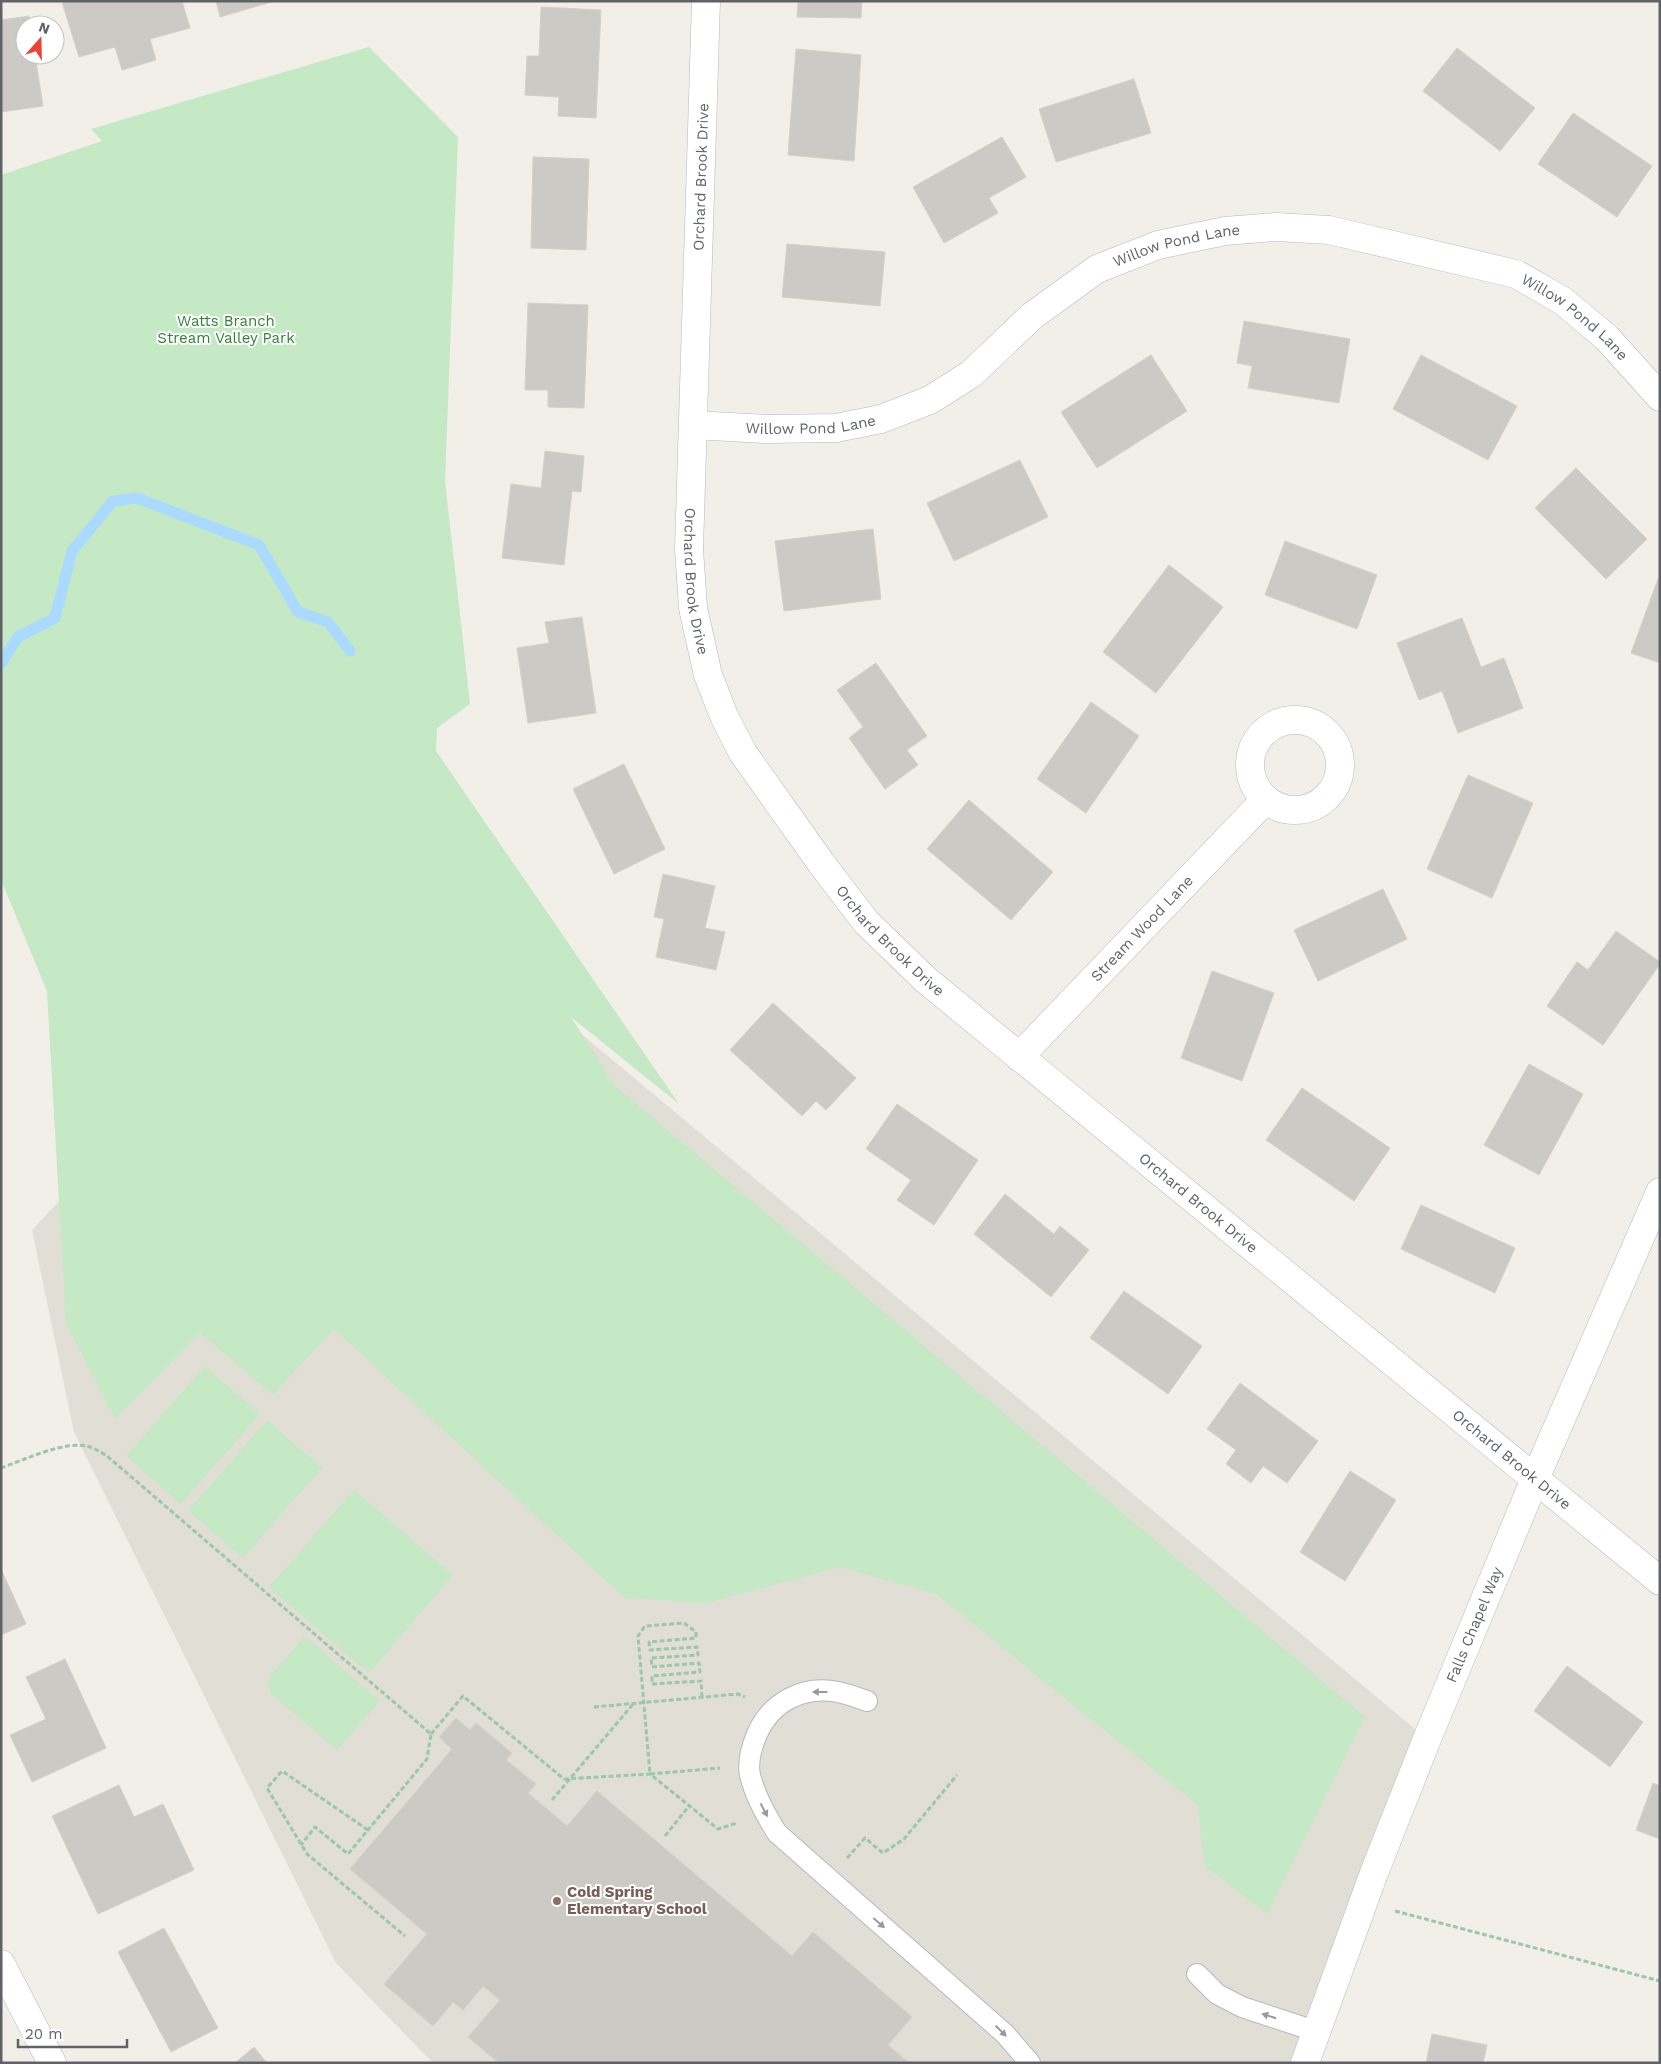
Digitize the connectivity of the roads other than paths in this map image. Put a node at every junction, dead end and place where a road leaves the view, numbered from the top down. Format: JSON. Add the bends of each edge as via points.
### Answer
{"nodes":[{"id":1,"x":706,"y":1,"type":"edge"},
{"id":2,"x":1660,"y":397,"type":"edge"},
{"id":3,"x":693,"y":426,"type":"junction"},
{"id":4,"x":1265,"y":800,"type":"dead end"},
{"id":5,"x":1019,"y":1057,"type":"junction"},
{"id":6,"x":1660,"y":1192,"type":"edge"},
{"id":7,"x":1535,"y":1479,"type":"junction"},
{"id":8,"x":1660,"y":1581,"type":"edge"},
{"id":9,"x":867,"y":1701,"type":"dead end"},
{"id":10,"x":1,"y":1964,"type":"edge"},
{"id":11,"x":1197,"y":1974,"type":"dead end"},
{"id":12,"x":1316,"y":2031,"type":"junction"},
{"id":13,"x":52,"y":2063,"type":"edge"},
{"id":14,"x":1030,"y":2063,"type":"edge"},
{"id":15,"x":1305,"y":2063,"type":"edge"}],
"edges":[{"from":1,"to":3,"type":"street","name":"Orchard Brook Drive"},
{"from":2,"to":3,"type":"street","name":"Willow Pond Lane","via":[[1607,338],[1585,319],[1563,301],[1516,274],[1329,230],[1276,227],[1225,231],[1158,245],[1097,269],[1032,316],[971,374],[930,400],[881,419],[836,428]]},
{"from":3,"to":5,"type":"street","name":"Orchard Brook Drive","via":[[690,549],[693,608],[708,675],[743,753],[866,922],[926,980]]},
{"from":4,"to":5,"type":"street","name":"Stream Wood Lane"},
{"from":5,"to":7,"type":"street","name":"Orchard Brook Drive"},
{"from":6,"to":7,"type":"street","name":"Falls Chapel Way"},
{"from":7,"to":8,"type":"street","name":"Orchard Brook Drive"},
{"from":7,"to":12,"type":"street","name":"Falls Chapel Way","via":[[1427,1739]]},
{"from":9,"to":14,"type":"lane","one_way":true,"via":[[838,1692],[804,1692],[774,1708],[751,1746],[749,1772],[765,1814],[777,1833],[1005,2034]]},
{"from":10,"to":13,"type":"street"},
{"from":12,"to":11,"type":"lane","one_way":true,"via":[[1242,2007],[1217,1994]]},
{"from":12,"to":15,"type":"street","name":"Falls Chapel Way"}]}
